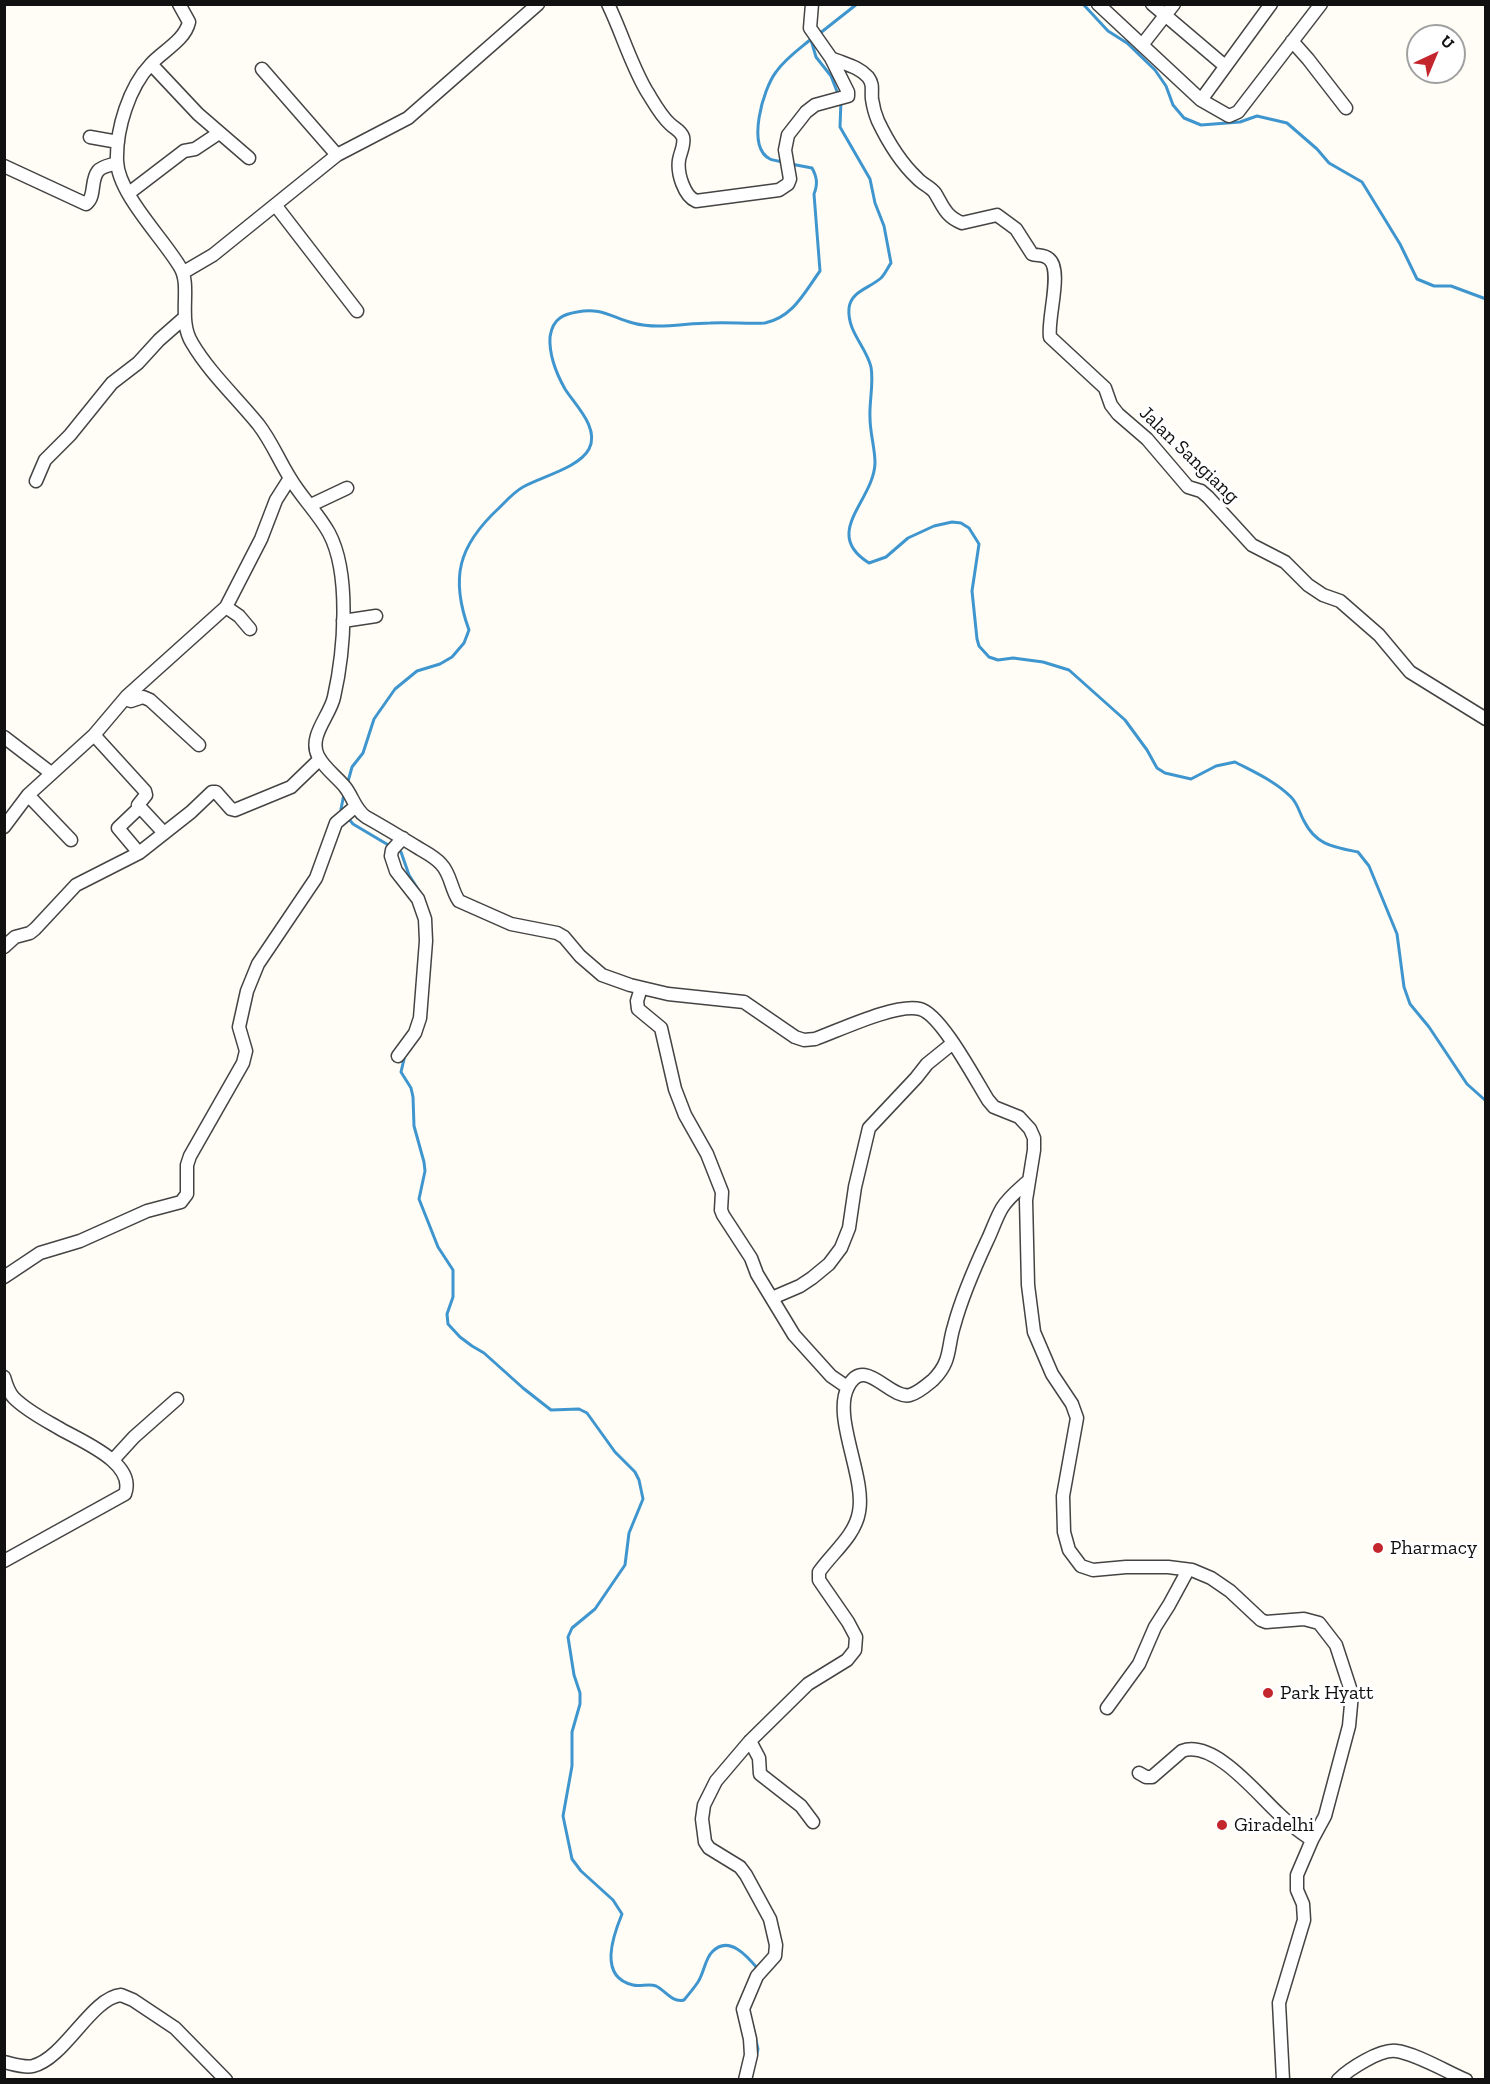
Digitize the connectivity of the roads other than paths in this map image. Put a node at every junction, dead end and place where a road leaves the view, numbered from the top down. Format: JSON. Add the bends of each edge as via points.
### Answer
{"nodes":[{"id":1,"x":195,"y":4,"type":"edge"},
{"id":2,"x":538,"y":4,"type":"edge"},
{"id":3,"x":608,"y":4,"type":"edge"},
{"id":4,"x":812,"y":4,"type":"edge"},
{"id":5,"x":1098,"y":4,"type":"edge"},
{"id":6,"x":1152,"y":4,"type":"edge"},
{"id":7,"x":1174,"y":4,"type":"edge"},
{"id":8,"x":1271,"y":4,"type":"edge"},
{"id":9,"x":1321,"y":4,"type":"edge"},
{"id":10,"x":181,"y":8,"type":"edge"},
{"id":11,"x":1165,"y":16,"type":"junction"},
{"id":12,"x":1292,"y":41,"type":"junction"},
{"id":13,"x":1142,"y":45,"type":"junction"},
{"id":14,"x":831,"y":58,"type":"junction"},
{"id":15,"x":151,"y":64,"type":"junction"},
{"id":16,"x":1225,"y":66,"type":"junction"},
{"id":17,"x":262,"y":69,"type":"dead end"},
{"id":18,"x":1201,"y":100,"type":"junction"},
{"id":19,"x":1346,"y":108,"type":"dead end"},
{"id":20,"x":219,"y":133,"type":"junction"},
{"id":21,"x":90,"y":137,"type":"dead end"},
{"id":22,"x":118,"y":142,"type":"junction"},
{"id":23,"x":337,"y":156,"type":"junction"},
{"id":24,"x":249,"y":158,"type":"dead end"},
{"id":25,"x":117,"y":163,"type":"junction"},
{"id":26,"x":4,"y":166,"type":"edge"},
{"id":27,"x":129,"y":193,"type":"junction"},
{"id":28,"x":276,"y":206,"type":"junction"},
{"id":29,"x":183,"y":272,"type":"junction"},
{"id":30,"x":357,"y":311,"type":"dead end"},
{"id":31,"x":184,"y":318,"type":"junction"},
{"id":32,"x":290,"y":478,"type":"junction"},
{"id":33,"x":36,"y":481,"type":"dead end"},
{"id":34,"x":347,"y":488,"type":"dead end"},
{"id":35,"x":311,"y":505,"type":"junction"},
{"id":36,"x":226,"y":608,"type":"junction"},
{"id":37,"x":376,"y":616,"type":"dead end"},
{"id":38,"x":343,"y":621,"type":"junction"},
{"id":39,"x":250,"y":628,"type":"dead end"},
{"id":40,"x":125,"y":699,"type":"junction"},
{"id":41,"x":1485,"y":720,"type":"edge"},
{"id":42,"x":94,"y":735,"type":"junction"},
{"id":43,"x":4,"y":737,"type":"edge"},
{"id":44,"x":199,"y":745,"type":"dead end"},
{"id":45,"x":320,"y":759,"type":"junction"},
{"id":46,"x":51,"y":773,"type":"junction"},
{"id":47,"x":28,"y":795,"type":"junction"},
{"id":48,"x":140,"y":807,"type":"junction"},
{"id":49,"x":353,"y":809,"type":"junction"},
{"id":50,"x":4,"y":827,"type":"edge"},
{"id":51,"x":164,"y":833,"type":"junction"},
{"id":52,"x":71,"y":840,"type":"dead end"},
{"id":53,"x":398,"y":844,"type":"junction"},
{"id":54,"x":139,"y":853,"type":"junction"},
{"id":55,"x":4,"y":947,"type":"edge"},
{"id":56,"x":641,"y":988,"type":"junction"},
{"id":57,"x":953,"y":1043,"type":"junction"},
{"id":58,"x":398,"y":1056,"type":"dead end"},
{"id":59,"x":1027,"y":1182,"type":"junction"},
{"id":60,"x":4,"y":1277,"type":"edge"},
{"id":61,"x":772,"y":1298,"type":"junction"},
{"id":62,"x":4,"y":1377,"type":"edge"},
{"id":63,"x":847,"y":1387,"type":"junction"},
{"id":64,"x":8,"y":1396,"type":"edge"},
{"id":65,"x":177,"y":1399,"type":"dead end"},
{"id":66,"x":113,"y":1460,"type":"junction"},
{"id":67,"x":4,"y":1561,"type":"edge"},
{"id":68,"x":1188,"y":1570,"type":"junction"},
{"id":69,"x":1107,"y":1708,"type":"dead end"},
{"id":70,"x":750,"y":1741,"type":"junction"},
{"id":71,"x":1139,"y":1773,"type":"dead end"},
{"id":72,"x":813,"y":1822,"type":"dead end"},
{"id":73,"x":1311,"y":1840,"type":"junction"},
{"id":74,"x":4,"y":2062,"type":"edge"},
{"id":75,"x":226,"y":2079,"type":"edge"},
{"id":76,"x":745,"y":2079,"type":"edge"},
{"id":77,"x":1283,"y":2079,"type":"edge"},
{"id":78,"x":1338,"y":2079,"type":"edge"},
{"id":79,"x":1466,"y":2079,"type":"edge"}],
"edges":[{"from":1,"to":10,"type":"street"},
{"from":2,"to":23,"type":"street","via":[[408,118]]},
{"from":3,"to":14,"type":"street","via":[[645,88],[669,124],[681,134],[684,142],[678,163],[688,197],[696,201],[785,187],[790,179],[788,135],[815,105],[843,98],[848,92]]},
{"from":4,"to":14,"type":"street","via":[[810,28]]},
{"from":5,"to":13,"type":"street"},
{"from":6,"to":11,"type":"street"},
{"from":7,"to":11,"type":"street"},
{"from":8,"to":16,"type":"street"},
{"from":9,"to":12,"type":"street"},
{"from":10,"to":15,"type":"street","via":[[188,28]]},
{"from":11,"to":13,"type":"street"},
{"from":11,"to":16,"type":"street"},
{"from":12,"to":18,"type":"street","via":[[1234,115]]},
{"from":12,"to":19,"type":"street"},
{"from":13,"to":18,"type":"street"},
{"from":14,"to":41,"type":"street","name":"Jalan Sangiang","via":[[868,77],[877,118],[889,143],[918,180],[936,193],[947,213],[962,223],[997,215],[1016,229],[1032,254],[1053,263],[1050,337],[1105,388],[1118,414],[1188,487],[1208,497],[1252,545],[1286,562],[1323,595],[1340,601],[1379,635],[1410,672]]},
{"from":15,"to":20,"type":"street"},
{"from":15,"to":22,"type":"street","via":[[128,103]]},
{"from":16,"to":18,"type":"street"},
{"from":17,"to":23,"type":"street"},
{"from":20,"to":24,"type":"street"},
{"from":20,"to":27,"type":"street","via":[[195,149],[184,151]]},
{"from":21,"to":22,"type":"street"},
{"from":22,"to":25,"type":"street"},
{"from":23,"to":28,"type":"street"},
{"from":25,"to":26,"type":"street","via":[[97,172],[91,200],[86,204]]},
{"from":25,"to":27,"type":"street"},
{"from":27,"to":29,"type":"street"},
{"from":28,"to":29,"type":"street","via":[[213,255]]},
{"from":28,"to":30,"type":"street"},
{"from":29,"to":31,"type":"street"},
{"from":31,"to":32,"type":"street","via":[[190,340],[200,356],[260,427]]},
{"from":31,"to":33,"type":"street","via":[[112,383],[45,460]]},
{"from":32,"to":35,"type":"street"},
{"from":32,"to":36,"type":"street"},
{"from":34,"to":35,"type":"street"},
{"from":35,"to":38,"type":"street","via":[[329,533],[339,562]]},
{"from":36,"to":39,"type":"street"},
{"from":36,"to":40,"type":"street"},
{"from":37,"to":38,"type":"street"},
{"from":38,"to":45,"type":"street","via":[[333,700],[317,734],[316,753]]},
{"from":40,"to":42,"type":"street"},
{"from":40,"to":44,"type":"street","via":[[150,700]]},
{"from":42,"to":46,"type":"street"},
{"from":42,"to":48,"type":"street","via":[[145,790]]},
{"from":43,"to":46,"type":"street"},
{"from":45,"to":49,"type":"street","via":[[343,784]]},
{"from":45,"to":51,"type":"street","via":[[291,787],[235,810],[214,791]]},
{"from":46,"to":47,"type":"street"},
{"from":47,"to":50,"type":"street"},
{"from":47,"to":52,"type":"street"},
{"from":48,"to":51,"type":"street"},
{"from":48,"to":54,"type":"street","via":[[118,828]]},
{"from":49,"to":53,"type":"street"},
{"from":49,"to":60,"type":"street","via":[[336,824],[316,878],[258,964],[239,1027],[246,1051],[243,1063],[190,1156],[185,1198],[40,1253]]},
{"from":51,"to":54,"type":"street"},
{"from":53,"to":56,"type":"street","via":[[442,864],[459,901],[511,924],[557,933],[602,975]]},
{"from":53,"to":58,"type":"street","via":[[391,856],[396,871],[418,900],[425,919],[426,941],[420,1018],[415,1034]]},
{"from":54,"to":55,"type":"street","via":[[76,885],[35,929],[15,937]]},
{"from":56,"to":57,"type":"street","via":[[744,1002],[804,1040],[898,1009],[919,1008],[932,1017]]},
{"from":56,"to":61,"type":"street","via":[[638,1009],[660,1028],[684,1115],[707,1154],[722,1192],[723,1215]]},
{"from":57,"to":59,"type":"street","via":[[994,1107],[1019,1117],[1030,1129],[1034,1150]]},
{"from":57,"to":61,"type":"street","via":[[922,1068],[869,1128],[849,1228],[836,1255],[812,1278]]},
{"from":59,"to":63,"type":"street","via":[[1002,1209],[966,1288],[947,1361],[933,1380],[910,1395],[867,1375],[858,1376]]},
{"from":59,"to":68,"type":"street","via":[[1028,1285],[1034,1332],[1077,1418],[1063,1496],[1069,1550],[1081,1566],[1094,1570]]},
{"from":61,"to":63,"type":"street","via":[[794,1335],[831,1376]]},
{"from":62,"to":64,"type":"street"},
{"from":63,"to":70,"type":"street","via":[[845,1420],[859,1486],[860,1512],[854,1527],[819,1572],[819,1580],[856,1637],[855,1650],[848,1660],[808,1684]]},
{"from":64,"to":66,"type":"street"},
{"from":65,"to":66,"type":"street"},
{"from":66,"to":67,"type":"street","via":[[126,1477],[125,1494]]},
{"from":68,"to":69,"type":"street","via":[[1139,1664]]},
{"from":68,"to":73,"type":"street","via":[[1230,1591],[1266,1622],[1305,1619],[1319,1623],[1336,1645],[1352,1694],[1349,1726],[1325,1816]]},
{"from":70,"to":72,"type":"street","via":[[759,1758],[760,1774],[801,1806]]},
{"from":70,"to":76,"type":"street","via":[[712,1787],[702,1819],[709,1848],[740,1868],[762,1902],[776,1945],[776,1956],[757,1976],[743,2009],[751,2055]]},
{"from":71,"to":73,"type":"street","via":[[1152,1777],[1187,1749],[1206,1753],[1243,1778],[1284,1820]]},
{"from":73,"to":77,"type":"street","via":[[1297,1875],[1304,1920],[1278,2003]]},
{"from":74,"to":75,"type":"street","via":[[25,2066],[39,2063],[98,2008],[121,1995],[175,2028]]},
{"from":78,"to":79,"type":"street","via":[[1359,2064],[1392,2051]]}]}
